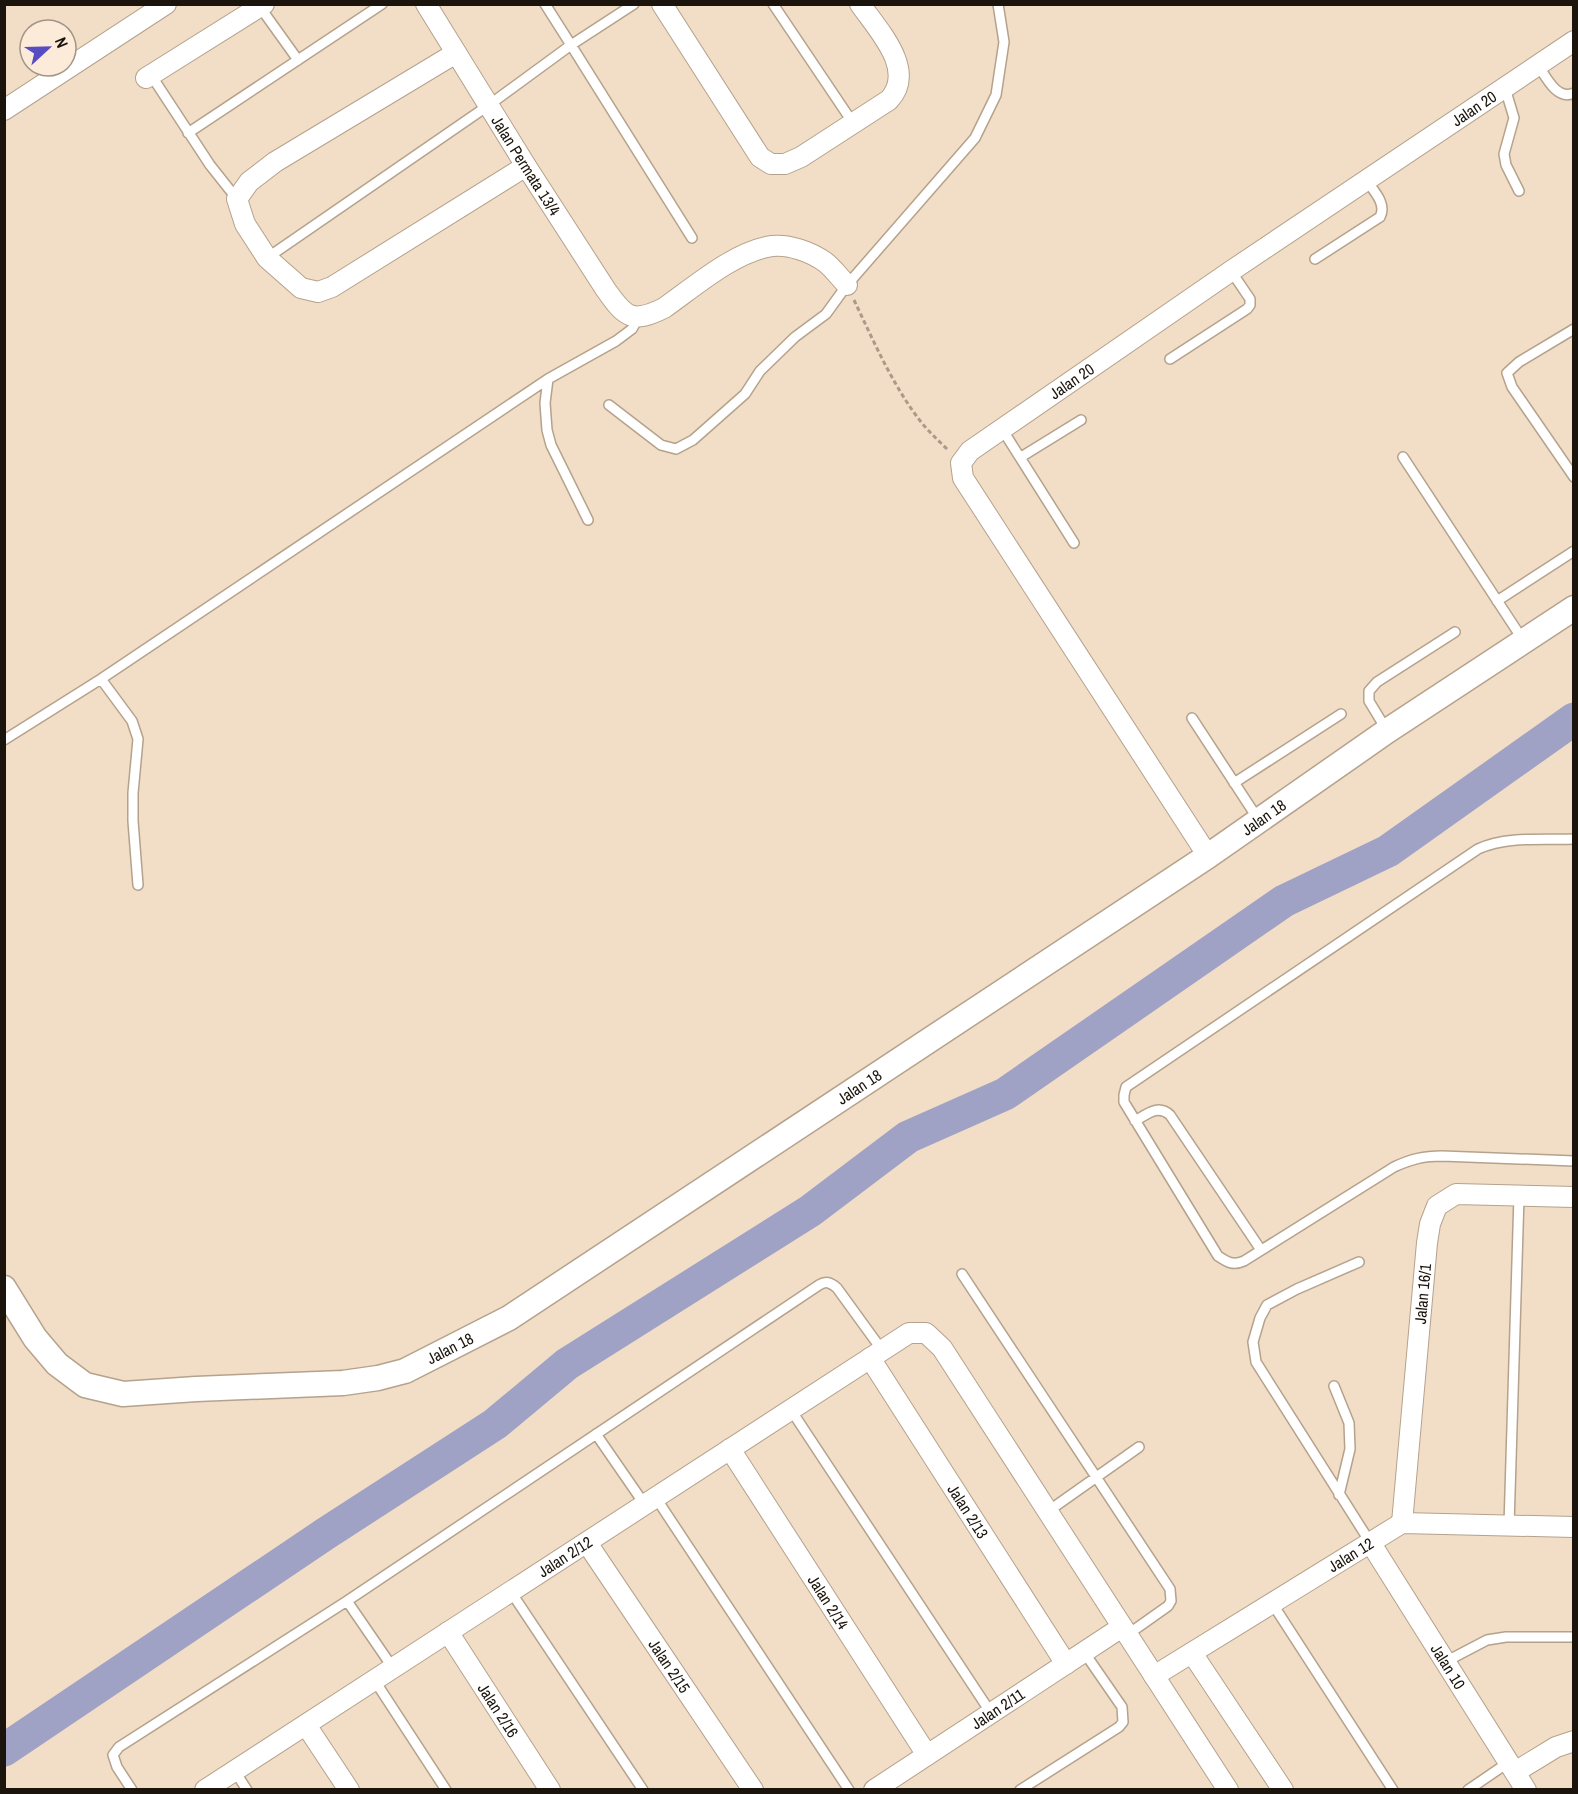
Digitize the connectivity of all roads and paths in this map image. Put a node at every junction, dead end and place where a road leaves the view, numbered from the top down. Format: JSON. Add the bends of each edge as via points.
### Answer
{"nodes":[{"id":1,"x":166,"y":4,"type":"edge"},
{"id":2,"x":382,"y":4,"type":"edge"},
{"id":3,"x":426,"y":4,"type":"edge"},
{"id":4,"x":544,"y":4,"type":"edge"},
{"id":5,"x":634,"y":4,"type":"edge"},
{"id":6,"x":662,"y":4,"type":"edge"},
{"id":7,"x":773,"y":4,"type":"edge"},
{"id":8,"x":860,"y":4,"type":"edge"},
{"id":9,"x":998,"y":4,"type":"edge"},
{"id":10,"x":262,"y":6,"type":"edge"},
{"id":11,"x":1574,"y":41,"type":"edge"},
{"id":12,"x":571,"y":45,"type":"junction"},
{"id":13,"x":456,"y":53,"type":"junction"},
{"id":14,"x":298,"y":60,"type":"junction"},
{"id":15,"x":1538,"y":65,"type":"junction"},
{"id":16,"x":148,"y":77,"type":"joint"},
{"id":17,"x":1505,"y":88,"type":"junction"},
{"id":18,"x":1574,"y":93,"type":"edge"},
{"id":19,"x":489,"y":105,"type":"junction"},
{"id":20,"x":4,"y":110,"type":"edge"},
{"id":21,"x":853,"y":123,"type":"junction"},
{"id":22,"x":188,"y":133,"type":"junction"},
{"id":23,"x":526,"y":166,"type":"junction"},
{"id":24,"x":1366,"y":180,"type":"junction"},
{"id":25,"x":1519,"y":191,"type":"dead end"},
{"id":26,"x":237,"y":199,"type":"junction"},
{"id":27,"x":692,"y":238,"type":"dead end"},
{"id":28,"x":267,"y":258,"type":"junction"},
{"id":29,"x":1315,"y":259,"type":"dead end"},
{"id":30,"x":1231,"y":271,"type":"junction"},
{"id":31,"x":847,"y":285,"type":"junction"},
{"id":32,"x":638,"y":318,"type":"junction"},
{"id":33,"x":1574,"y":329,"type":"edge"},
{"id":34,"x":1170,"y":359,"type":"dead end"},
{"id":35,"x":548,"y":379,"type":"junction"},
{"id":36,"x":609,"y":405,"type":"dead end"},
{"id":37,"x":1080,"y":420,"type":"dead end"},
{"id":38,"x":1002,"y":429,"type":"junction"},
{"id":39,"x":1021,"y":457,"type":"junction"},
{"id":40,"x":1402,"y":458,"type":"dead end"},
{"id":41,"x":961,"y":463,"type":"junction"},
{"id":42,"x":1574,"y":477,"type":"edge"},
{"id":43,"x":588,"y":520,"type":"dead end"},
{"id":44,"x":1074,"y":543,"type":"dead end"},
{"id":45,"x":1574,"y":551,"type":"edge"},
{"id":46,"x":1497,"y":601,"type":"junction"},
{"id":47,"x":1574,"y":608,"type":"edge"},
{"id":48,"x":1455,"y":632,"type":"dead end"},
{"id":49,"x":1523,"y":640,"type":"junction"},
{"id":50,"x":101,"y":679,"type":"junction"},
{"id":51,"x":1341,"y":714,"type":"dead end"},
{"id":52,"x":1192,"y":718,"type":"dead end"},
{"id":53,"x":1387,"y":731,"type":"junction"},
{"id":54,"x":4,"y":740,"type":"edge"},
{"id":55,"x":1234,"y":783,"type":"junction"},
{"id":56,"x":1260,"y":821,"type":"junction"},
{"id":57,"x":1574,"y":839,"type":"edge"},
{"id":58,"x":1208,"y":856,"type":"junction"},
{"id":59,"x":138,"y":885,"type":"dead end"},
{"id":60,"x":1135,"y":1121,"type":"junction"},
{"id":61,"x":1574,"y":1161,"type":"edge"},
{"id":62,"x":1519,"y":1196,"type":"junction"},
{"id":63,"x":1574,"y":1197,"type":"edge"},
{"id":64,"x":1261,"y":1250,"type":"junction"},
{"id":65,"x":1359,"y":1262,"type":"dead end"},
{"id":66,"x":962,"y":1274,"type":"dead end"},
{"id":67,"x":4,"y":1288,"type":"edge"},
{"id":68,"x":876,"y":1354,"type":"junction"},
{"id":69,"x":1334,"y":1386,"type":"dead end"},
{"id":70,"x":791,"y":1410,"type":"junction"},
{"id":71,"x":596,"y":1434,"type":"junction"},
{"id":72,"x":1138,"y":1448,"type":"dead end"},
{"id":73,"x":730,"y":1449,"type":"junction"},
{"id":74,"x":1096,"y":1478,"type":"junction"},
{"id":75,"x":1339,"y":1495,"type":"junction"},
{"id":76,"x":650,"y":1501,"type":"junction"},
{"id":77,"x":1047,"y":1512,"type":"junction"},
{"id":78,"x":1402,"y":1523,"type":"junction"},
{"id":79,"x":1509,"y":1526,"type":"junction"},
{"id":80,"x":1574,"y":1527,"type":"edge"},
{"id":81,"x":1370,"y":1542,"type":"junction"},
{"id":82,"x":587,"y":1543,"type":"junction"},
{"id":83,"x":511,"y":1592,"type":"junction"},
{"id":84,"x":347,"y":1601,"type":"junction"},
{"id":85,"x":1272,"y":1604,"type":"junction"},
{"id":86,"x":1125,"y":1631,"type":"junction"},
{"id":87,"x":448,"y":1632,"type":"junction"},
{"id":88,"x":1574,"y":1638,"type":"edge"},
{"id":89,"x":1084,"y":1652,"type":"junction"},
{"id":90,"x":1192,"y":1653,"type":"junction"},
{"id":91,"x":1445,"y":1662,"type":"junction"},
{"id":92,"x":1066,"y":1664,"type":"junction"},
{"id":93,"x":393,"y":1668,"type":"junction"},
{"id":94,"x":1154,"y":1676,"type":"junction"},
{"id":95,"x":375,"y":1681,"type":"junction"},
{"id":96,"x":991,"y":1713,"type":"junction"},
{"id":97,"x":306,"y":1725,"type":"junction"},
{"id":98,"x":1574,"y":1741,"type":"edge"},
{"id":99,"x":927,"y":1755,"type":"junction"},
{"id":100,"x":1512,"y":1767,"type":"junction"},
{"id":101,"x":234,"y":1770,"type":"junction"},
{"id":102,"x":132,"y":1790,"type":"edge"},
{"id":103,"x":205,"y":1790,"type":"edge"},
{"id":104,"x":247,"y":1790,"type":"edge"},
{"id":105,"x":349,"y":1790,"type":"edge"},
{"id":106,"x":446,"y":1790,"type":"edge"},
{"id":107,"x":550,"y":1790,"type":"edge"},
{"id":108,"x":643,"y":1790,"type":"edge"},
{"id":109,"x":753,"y":1790,"type":"edge"},
{"id":110,"x":849,"y":1790,"type":"edge"},
{"id":111,"x":874,"y":1790,"type":"edge"},
{"id":112,"x":1020,"y":1790,"type":"edge"},
{"id":113,"x":1228,"y":1790,"type":"edge"},
{"id":114,"x":1283,"y":1790,"type":"edge"},
{"id":115,"x":1393,"y":1790,"type":"edge"},
{"id":116,"x":1468,"y":1790,"type":"edge"},
{"id":117,"x":1526,"y":1790,"type":"edge"}],
"edges":[{"from":1,"to":20,"type":"street"},
{"from":2,"to":14,"type":"lane"},
{"from":3,"to":13,"type":"street","name":"Jalan Permata 13/4"},
{"from":4,"to":12,"type":"lane"},
{"from":5,"to":12,"type":"lane"},
{"from":6,"to":21,"type":"street","via":[[760,157],[771,164],[785,164],[801,157]]},
{"from":7,"to":21,"type":"lane"},
{"from":8,"to":21,"type":"street","via":[[891,49],[899,79],[897,92],[889,100]]},
{"from":9,"to":31,"type":"lane","via":[[1004,42],[996,95],[975,138]]},
{"from":10,"to":14,"type":"lane"},
{"from":10,"to":16,"type":"street"},
{"from":11,"to":15,"type":"street","name":"Jalan 20"},
{"from":12,"to":19,"type":"lane"},
{"from":12,"to":27,"type":"lane"},
{"from":13,"to":19,"type":"street","name":"Jalan Permata 13/4"},
{"from":13,"to":26,"type":"street","via":[[275,162],[249,182]]},
{"from":14,"to":22,"type":"lane"},
{"from":15,"to":17,"type":"street","name":"Jalan 20"},
{"from":15,"to":18,"type":"lane","via":[[1555,90],[1562,95]]},
{"from":16,"to":22,"type":"lane"},
{"from":17,"to":24,"type":"street","name":"Jalan 20"},
{"from":17,"to":25,"type":"lane","via":[[1514,118],[1504,154]]},
{"from":19,"to":23,"type":"street","name":"Jalan Permata 13/4"},
{"from":19,"to":28,"type":"lane"},
{"from":22,"to":26,"type":"lane"},
{"from":23,"to":28,"type":"street","via":[[318,292],[301,288]]},
{"from":23,"to":32,"type":"street","name":"Jalan Permata 13/4","via":[[617,306]]},
{"from":24,"to":29,"type":"lane","via":[[1382,205],[1380,217]]},
{"from":24,"to":30,"type":"street","name":"Jalan 20"},
{"from":26,"to":28,"type":"street","via":[[245,224]]},
{"from":30,"to":34,"type":"lane","via":[[1250,305]]},
{"from":30,"to":38,"type":"street","name":"Jalan 20"},
{"from":31,"to":32,"type":"street","via":[[826,262],[811,254],[773,246],[736,258],[664,309]]},
{"from":31,"to":36,"type":"lane","via":[[826,314],[760,370],[745,394],[693,440],[676,449],[661,445]]},
{"from":31,"to":41,"type":"path","via":[[908,403]]},
{"from":32,"to":35,"type":"lane","via":[[632,329],[616,340]]},
{"from":33,"to":42,"type":"lane","via":[[1507,373],[1512,387]]},
{"from":35,"to":43,"type":"lane","via":[[547,430]]},
{"from":35,"to":50,"type":"lane"},
{"from":37,"to":39,"type":"lane"},
{"from":38,"to":39,"type":"lane"},
{"from":38,"to":41,"type":"street","name":"Jalan 20","via":[[970,450]]},
{"from":39,"to":44,"type":"lane"},
{"from":40,"to":46,"type":"lane"},
{"from":41,"to":58,"type":"street","via":[[963,478]]},
{"from":45,"to":46,"type":"lane"},
{"from":46,"to":49,"type":"lane"},
{"from":47,"to":49,"type":"street","name":"Jalan 18"},
{"from":48,"to":53,"type":"lane","via":[[1369,691],[1369,701]]},
{"from":49,"to":53,"type":"street","name":"Jalan 18"},
{"from":50,"to":54,"type":"lane"},
{"from":50,"to":59,"type":"lane","via":[[132,721],[138,739],[133,821]]},
{"from":51,"to":55,"type":"lane"},
{"from":52,"to":55,"type":"lane"},
{"from":53,"to":56,"type":"street","name":"Jalan 18"},
{"from":55,"to":56,"type":"lane"},
{"from":56,"to":58,"type":"street","name":"Jalan 18"},
{"from":57,"to":60,"type":"lane","via":[[1503,841],[1478,849],[1126,1087],[1124,1102]]},
{"from":58,"to":67,"type":"street","name":"Jalan 18","via":[[509,1318],[405,1371],[343,1383],[123,1394],[85,1385],[57,1364],[35,1338]]},
{"from":60,"to":64,"type":"lane","via":[[1153,1110],[1165,1110],[1170,1115]]},
{"from":60,"to":64,"type":"lane","via":[[1218,1256],[1237,1264]]},
{"from":61,"to":64,"type":"lane","via":[[1442,1156],[1410,1160]]},
{"from":62,"to":63,"type":"street","name":"Jalan 16/1"},
{"from":62,"to":78,"type":"street","name":"Jalan 16/1","via":[[1456,1194],[1437,1206],[1430,1224]]},
{"from":62,"to":79,"type":"lane"},
{"from":65,"to":75,"type":"lane","via":[[1267,1305],[1253,1342],[1256,1362]]},
{"from":66,"to":74,"type":"lane"},
{"from":68,"to":70,"type":"street","name":"Jalan 2/12"},
{"from":68,"to":71,"type":"lane","via":[[837,1288],[825,1282]]},
{"from":68,"to":77,"type":"street","name":"Jalan 2/12","via":[[909,1333],[926,1333],[942,1348]]},
{"from":68,"to":92,"type":"street","name":"Jalan 2/13"},
{"from":69,"to":75,"type":"lane","via":[[1349,1423],[1350,1449]]},
{"from":70,"to":73,"type":"street","name":"Jalan 2/12"},
{"from":70,"to":96,"type":"lane"},
{"from":71,"to":76,"type":"lane"},
{"from":71,"to":84,"type":"lane"},
{"from":72,"to":74,"type":"lane"},
{"from":73,"to":76,"type":"street","name":"Jalan 2/12"},
{"from":73,"to":99,"type":"street","name":"Jalan 2/14"},
{"from":74,"to":77,"type":"lane"},
{"from":74,"to":86,"type":"lane","via":[[1171,1595],[1168,1606]]},
{"from":75,"to":81,"type":"lane"},
{"from":76,"to":82,"type":"street","name":"Jalan 2/12"},
{"from":76,"to":110,"type":"lane"},
{"from":77,"to":86,"type":"street"},
{"from":78,"to":79,"type":"street"},
{"from":78,"to":81,"type":"street","name":"Jalan 12"},
{"from":79,"to":80,"type":"street"},
{"from":81,"to":85,"type":"street","name":"Jalan 12"},
{"from":81,"to":91,"type":"street","name":"Jalan 10"},
{"from":82,"to":83,"type":"street","name":"Jalan 2/12"},
{"from":82,"to":109,"type":"street","name":"Jalan 2/15"},
{"from":83,"to":87,"type":"street","name":"Jalan 2/12"},
{"from":83,"to":108,"type":"lane"},
{"from":84,"to":93,"type":"lane"},
{"from":84,"to":102,"type":"lane","via":[[119,1747],[113,1755]]},
{"from":85,"to":90,"type":"street","name":"Jalan 12"},
{"from":85,"to":115,"type":"lane"},
{"from":86,"to":89,"type":"street","name":"Jalan 2/11"},
{"from":86,"to":94,"type":"street"},
{"from":87,"to":93,"type":"street","name":"Jalan 2/12"},
{"from":87,"to":107,"type":"street","name":"Jalan 2/16"},
{"from":88,"to":91,"type":"lane","via":[[1487,1640]]},
{"from":89,"to":92,"type":"street","name":"Jalan 2/11"},
{"from":89,"to":112,"type":"lane","via":[[1122,1707],[1123,1722]]},
{"from":90,"to":94,"type":"street","name":"Jalan 12"},
{"from":90,"to":114,"type":"street"},
{"from":91,"to":100,"type":"street","name":"Jalan 10"},
{"from":92,"to":96,"type":"street","name":"Jalan 2/11"},
{"from":93,"to":95,"type":"street","name":"Jalan 2/12"},
{"from":94,"to":113,"type":"street"},
{"from":95,"to":97,"type":"street","name":"Jalan 2/12"},
{"from":95,"to":106,"type":"lane"},
{"from":96,"to":99,"type":"street","name":"Jalan 2/11"},
{"from":97,"to":101,"type":"street","name":"Jalan 2/12"},
{"from":97,"to":105,"type":"street"},
{"from":98,"to":100,"type":"street"},
{"from":99,"to":111,"type":"street","name":"Jalan 2/11"},
{"from":100,"to":116,"type":"lane"},
{"from":100,"to":117,"type":"street","name":"Jalan 10"},
{"from":101,"to":103,"type":"street","name":"Jalan 2/12"},
{"from":101,"to":104,"type":"lane"}]}
